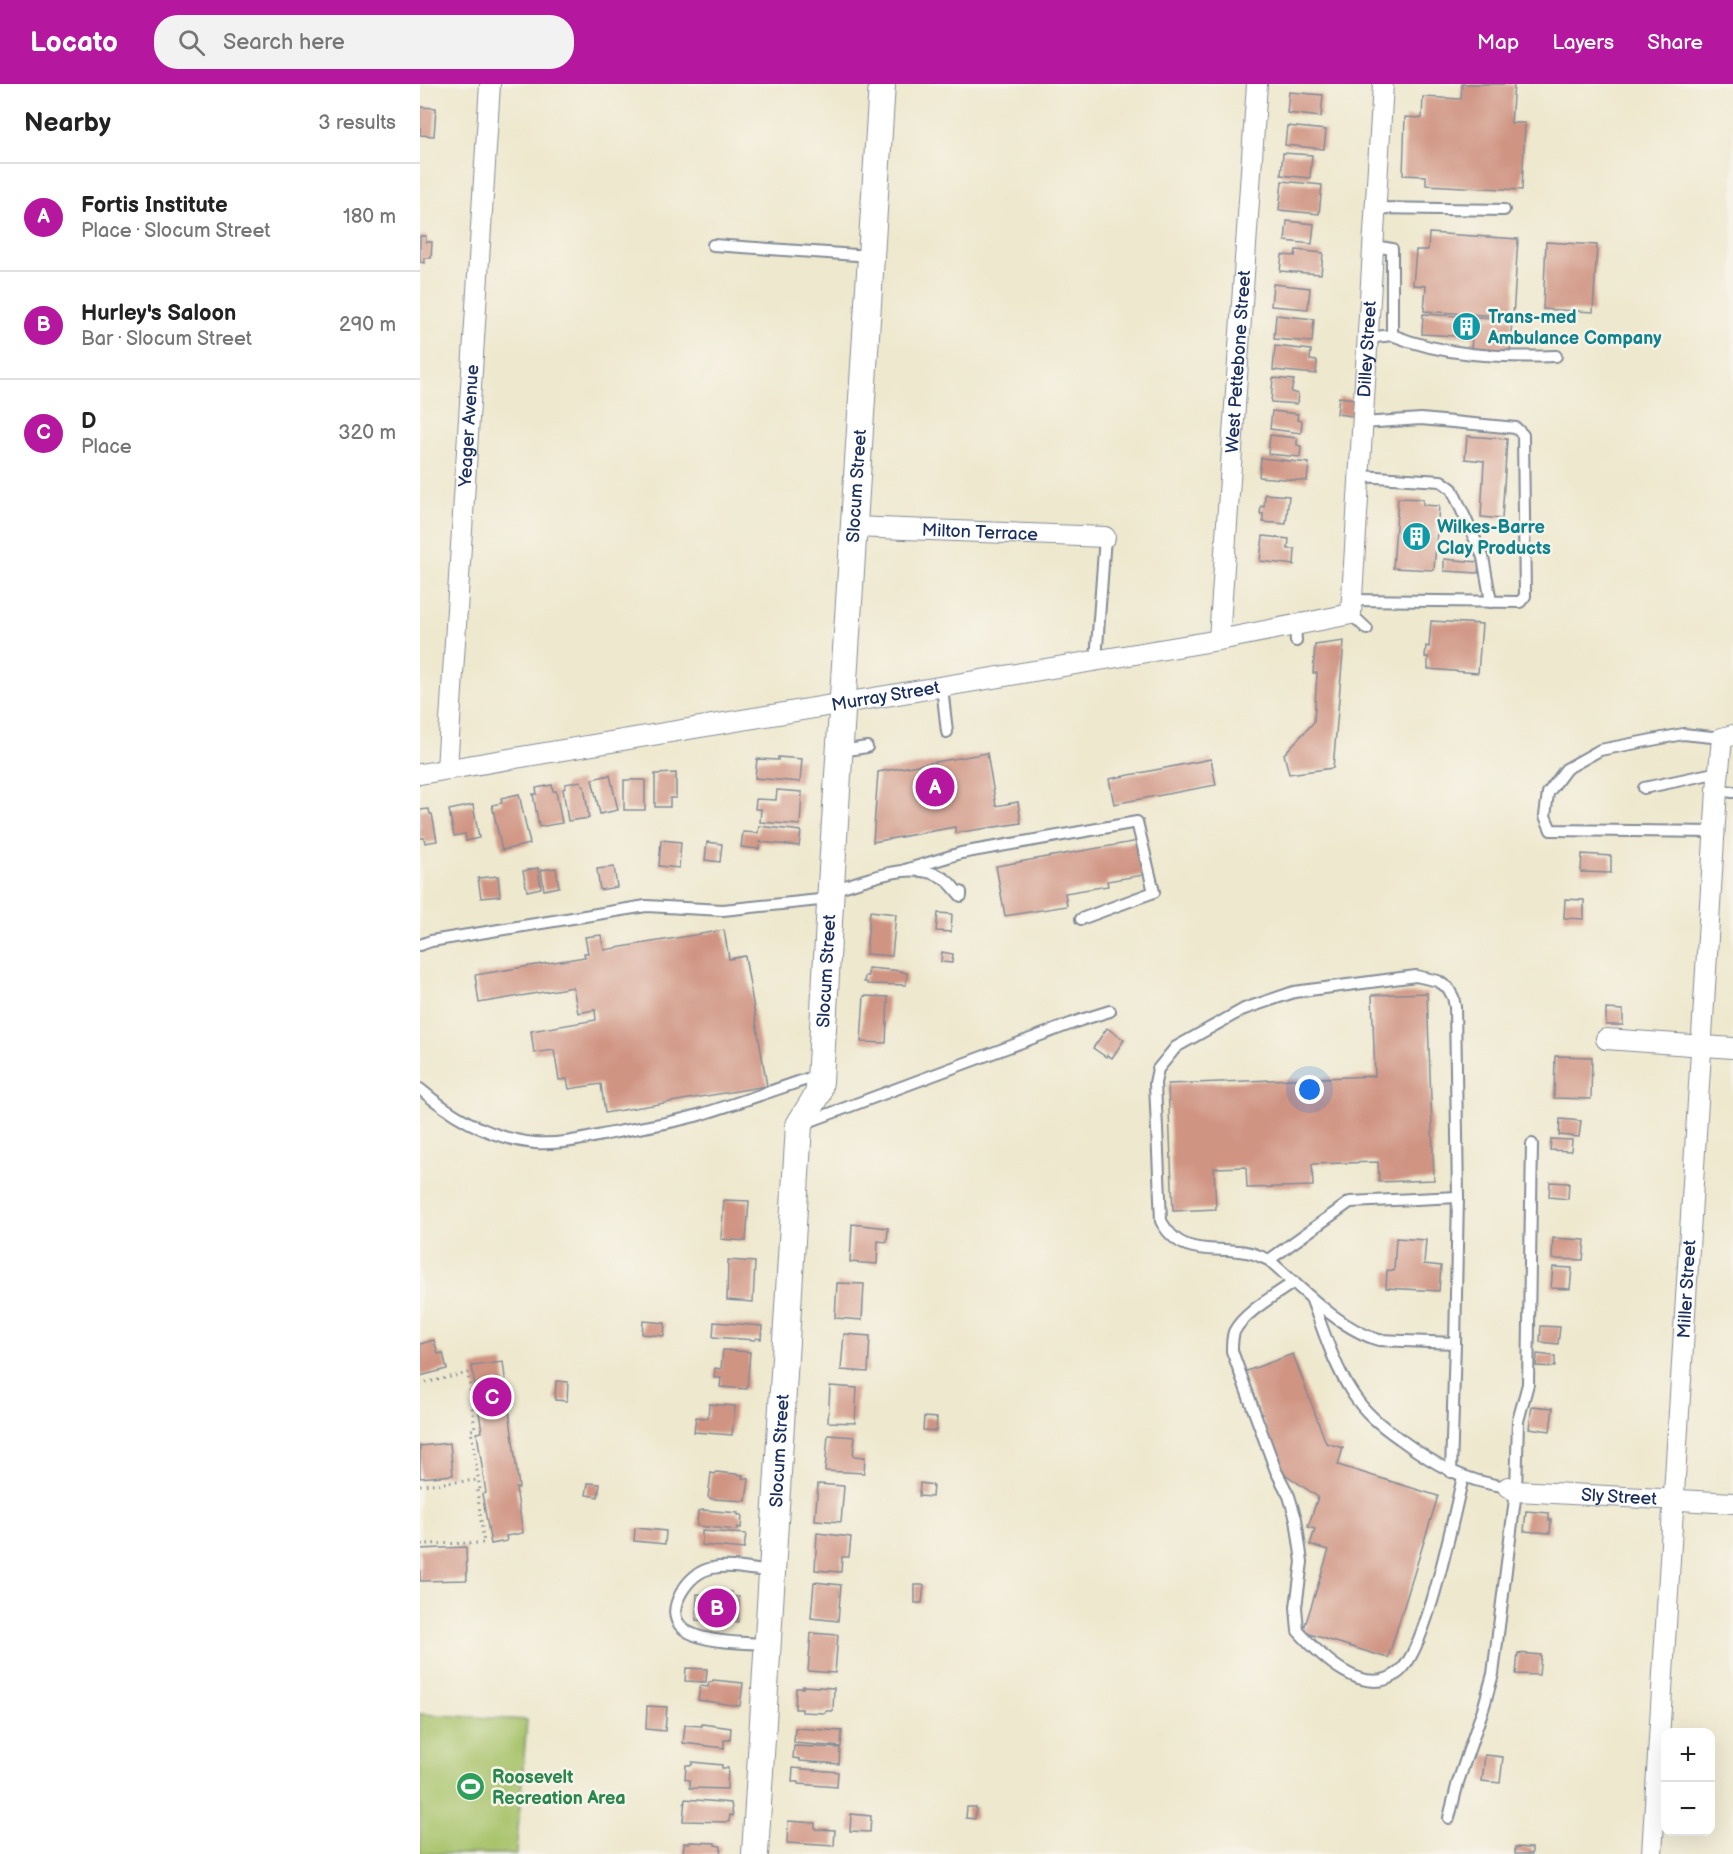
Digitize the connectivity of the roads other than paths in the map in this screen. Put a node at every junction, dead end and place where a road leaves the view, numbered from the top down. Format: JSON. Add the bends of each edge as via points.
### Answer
{"nodes":[{"id":1,"x":490,"y":84,"type":"edge"},
{"id":2,"x":882,"y":84,"type":"edge"},
{"id":3,"x":1257,"y":84,"type":"edge"},
{"id":4,"x":1383,"y":84,"type":"edge"},
{"id":5,"x":1376,"y":208,"type":"junction"},
{"id":6,"x":1504,"y":210,"type":"dead end"},
{"id":7,"x":712,"y":244,"type":"dead end"},
{"id":8,"x":1374,"y":246,"type":"junction"},
{"id":9,"x":871,"y":256,"type":"junction"},
{"id":10,"x":1392,"y":334,"type":"junction"},
{"id":11,"x":1368,"y":338,"type":"junction"},
{"id":12,"x":1556,"y":356,"type":"dead end"},
{"id":13,"x":1363,"y":423,"type":"junction"},
{"id":14,"x":1360,"y":476,"type":"junction"},
{"id":15,"x":854,"y":527,"type":"junction"},
{"id":16,"x":1105,"y":537,"type":"joint"},
{"id":17,"x":1491,"y":602,"type":"junction"},
{"id":18,"x":1352,"y":607,"type":"junction"},
{"id":19,"x":1367,"y":629,"type":"dead end"},
{"id":20,"x":1219,"y":640,"type":"junction"},
{"id":21,"x":1096,"y":660,"type":"junction"},
{"id":22,"x":942,"y":687,"type":"junction"},
{"id":23,"x":843,"y":704,"type":"junction"},
{"id":24,"x":947,"y":732,"type":"dead end"},
{"id":25,"x":1727,"y":737,"type":"edge"},
{"id":26,"x":867,"y":747,"type":"dead end"},
{"id":27,"x":840,"y":751,"type":"junction"},
{"id":28,"x":447,"y":769,"type":"junction"},
{"id":29,"x":420,"y":774,"type":"edge"},
{"id":30,"x":1723,"y":784,"type":"edge"},
{"id":31,"x":1644,"y":788,"type":"dead end"},
{"id":32,"x":1715,"y":832,"type":"junction"},
{"id":33,"x":905,"y":870,"type":"junction"},
{"id":34,"x":961,"y":892,"type":"dead end"},
{"id":35,"x":832,"y":894,"type":"junction"},
{"id":36,"x":1081,"y":919,"type":"dead end"},
{"id":37,"x":420,"y":945,"type":"edge"},
{"id":38,"x":1110,"y":1011,"type":"dead end"},
{"id":39,"x":1606,"y":1039,"type":"dead end"},
{"id":40,"x":1701,"y":1047,"type":"junction"},
{"id":41,"x":1733,"y":1048,"type":"edge"},
{"id":42,"x":820,"y":1075,"type":"junction"},
{"id":43,"x":420,"y":1089,"type":"edge"},
{"id":44,"x":800,"y":1125,"type":"junction"},
{"id":45,"x":1532,"y":1144,"type":"dead end"},
{"id":46,"x":1458,"y":1197,"type":"junction"},
{"id":47,"x":1269,"y":1260,"type":"junction"},
{"id":48,"x":1294,"y":1282,"type":"junction"},
{"id":49,"x":1310,"y":1296,"type":"junction"},
{"id":50,"x":1455,"y":1342,"type":"junction"},
{"id":51,"x":1451,"y":1472,"type":"junction"},
{"id":52,"x":1463,"y":1477,"type":"junction"},
{"id":53,"x":1512,"y":1489,"type":"junction"},
{"id":54,"x":1674,"y":1499,"type":"junction"},
{"id":55,"x":1733,"y":1503,"type":"edge"},
{"id":56,"x":772,"y":1572,"type":"junction"},
{"id":57,"x":767,"y":1644,"type":"junction"},
{"id":58,"x":1449,"y":1818,"type":"dead end"},
{"id":59,"x":755,"y":1854,"type":"edge"},
{"id":60,"x":1652,"y":1854,"type":"edge"}],
"edges":[{"from":1,"to":28,"type":"street","name":"Yeager Avenue"},
{"from":2,"to":9,"type":"street","name":"Slocum Street"},
{"from":3,"to":20,"type":"street","name":"West Pettebone Street"},
{"from":4,"to":5,"type":"street","name":"Dilley Street"},
{"from":5,"to":6,"type":"lane"},
{"from":5,"to":8,"type":"street","name":"Dilley Street"},
{"from":7,"to":9,"type":"lane"},
{"from":8,"to":10,"type":"lane","via":[[1392,249]]},
{"from":8,"to":11,"type":"street","name":"Dilley Street"},
{"from":9,"to":15,"type":"street","name":"Slocum Street"},
{"from":10,"to":11,"type":"lane"},
{"from":10,"to":12,"type":"lane","via":[[1420,346],[1462,352],[1505,357]]},
{"from":11,"to":13,"type":"street","name":"Dilley Street"},
{"from":13,"to":14,"type":"street","name":"Dilley Street"},
{"from":13,"to":17,"type":"lane","via":[[1421,419],[1516,428],[1523,435],[1525,596],[1520,602]]},
{"from":14,"to":17,"type":"lane","via":[[1441,481],[1452,489],[1483,557]]},
{"from":14,"to":18,"type":"street","name":"Dilley Street"},
{"from":15,"to":16,"type":"street","name":"Milton Terrace"},
{"from":15,"to":23,"type":"street","name":"Slocum Street"},
{"from":16,"to":21,"type":"lane"},
{"from":17,"to":18,"type":"lane"},
{"from":18,"to":19,"type":"lane"},
{"from":18,"to":20,"type":"street","name":"Murray Street","via":[[1296,633]]},
{"from":20,"to":21,"type":"street","name":"Murray Street"},
{"from":21,"to":22,"type":"street","name":"Murray Street"},
{"from":22,"to":23,"type":"street","name":"Murray Street"},
{"from":22,"to":24,"type":"lane"},
{"from":23,"to":27,"type":"street","name":"Slocum Street"},
{"from":23,"to":28,"type":"street","name":"Murray Street"},
{"from":25,"to":30,"type":"street","name":"Miller Street"},
{"from":25,"to":32,"type":"lane","via":[[1683,734],[1600,750],[1566,769],[1548,793],[1545,816],[1551,830]]},
{"from":26,"to":27,"type":"lane"},
{"from":27,"to":35,"type":"street","name":"Slocum Street"},
{"from":28,"to":29,"type":"street","name":"Murray Street"},
{"from":30,"to":31,"type":"lane"},
{"from":30,"to":32,"type":"street","name":"Miller Street"},
{"from":32,"to":40,"type":"street","name":"Miller Street"},
{"from":33,"to":34,"type":"lane","via":[[919,870],[944,879],[961,896]]},
{"from":33,"to":35,"type":"lane"},
{"from":33,"to":36,"type":"lane","via":[[961,853],[1137,822],[1154,892]]},
{"from":35,"to":37,"type":"lane","via":[[723,910],[646,906]]},
{"from":35,"to":42,"type":"street","name":"Slocum Street"},
{"from":38,"to":44,"type":"lane"},
{"from":39,"to":40,"type":"street"},
{"from":40,"to":41,"type":"street"},
{"from":40,"to":54,"type":"street","name":"Miller Street"},
{"from":42,"to":43,"type":"lane","via":[[699,1115],[551,1144],[502,1136],[466,1122]]},
{"from":42,"to":44,"type":"street","name":"Slocum Street","via":[[818,1094]]},
{"from":44,"to":56,"type":"street","name":"Slocum Street"},
{"from":45,"to":53,"type":"lane","via":[[1528,1384],[1518,1420]]},
{"from":46,"to":47,"type":"lane","via":[[1350,1202]]},
{"from":46,"to":47,"type":"lane","via":[[1455,1007],[1448,988],[1438,981],[1416,976],[1294,992],[1244,1009],[1176,1047],[1158,1069],[1155,1083],[1161,1221],[1166,1230],[1190,1247],[1246,1252]]},
{"from":46,"to":50,"type":"lane"},
{"from":47,"to":48,"type":"lane"},
{"from":48,"to":49,"type":"lane"},
{"from":48,"to":52,"type":"lane","via":[[1239,1325],[1232,1352],[1296,1519],[1302,1562],[1296,1606],[1298,1631],[1331,1664],[1368,1680],[1388,1678],[1405,1667],[1432,1601]]},
{"from":49,"to":50,"type":"lane","via":[[1338,1319],[1379,1341]]},
{"from":49,"to":51,"type":"lane","via":[[1338,1366],[1361,1407],[1432,1462]]},
{"from":50,"to":51,"type":"lane"},
{"from":51,"to":52,"type":"lane"},
{"from":52,"to":53,"type":"lane"},
{"from":53,"to":54,"type":"street","name":"Sly Street"},
{"from":53,"to":58,"type":"lane","via":[[1491,1686]]},
{"from":54,"to":55,"type":"street","name":"Sly Street"},
{"from":54,"to":60,"type":"street","name":"Miller Street"},
{"from":56,"to":57,"type":"street","name":"Slocum Street"},
{"from":56,"to":57,"type":"lane","via":[[730,1566],[703,1570],[689,1581],[675,1609],[681,1625],[704,1640]]},
{"from":57,"to":59,"type":"street","name":"Slocum Street"}]}
